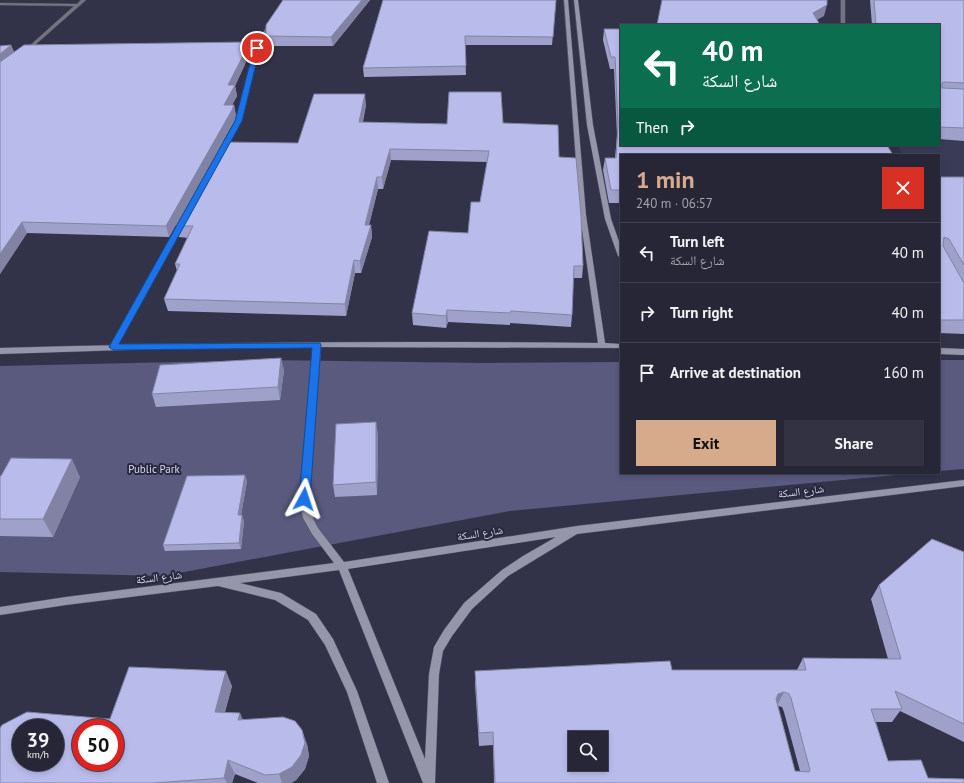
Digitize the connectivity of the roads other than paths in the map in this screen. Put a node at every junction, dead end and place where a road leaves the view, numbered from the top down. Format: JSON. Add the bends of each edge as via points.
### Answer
{"nodes":[{"id":1,"x":84,"y":0,"type":"edge"},
{"id":2,"x":566,"y":0,"type":"edge"},
{"id":3,"x":576,"y":0,"type":"edge"},
{"id":4,"x":843,"y":0,"type":"edge"},
{"id":5,"x":0,"y":4,"type":"edge"},
{"id":6,"x":78,"y":5,"type":"junction"},
{"id":7,"x":275,"y":18,"type":"edge"},
{"id":8,"x":842,"y":24,"type":"edge"},
{"id":9,"x":24,"y":53,"type":"edge"},
{"id":10,"x":220,"y":155,"type":"edge"},
{"id":11,"x":185,"y":217,"type":"edge"},
{"id":12,"x":620,"y":253,"type":"edge"},
{"id":13,"x":317,"y":345,"type":"junction"},
{"id":14,"x":602,"y":346,"type":"junction"},
{"id":15,"x":620,"y":346,"type":"edge"},
{"id":16,"x":113,"y":347,"type":"junction"},
{"id":17,"x":0,"y":351,"type":"edge"},
{"id":18,"x":940,"y":351,"type":"edge"},
{"id":19,"x":964,"y":352,"type":"edge"},
{"id":20,"x":964,"y":483,"type":"edge"},
{"id":21,"x":577,"y":530,"type":"junction"},
{"id":22,"x":342,"y":566,"type":"junction"},
{"id":23,"x":217,"y":582,"type":"junction"},
{"id":24,"x":0,"y":611,"type":"edge"},
{"id":25,"x":383,"y":783,"type":"edge"},
{"id":26,"x":430,"y":783,"type":"edge"}],
"edges":[{"from":1,"to":6,"type":"street"},
{"from":2,"to":14,"type":"main road","via":[[583,215]]},
{"from":3,"to":12,"type":"main road","via":[[590,126],[608,219]]},
{"from":4,"to":8,"type":"street"},
{"from":5,"to":6,"type":"street"},
{"from":6,"to":9,"type":"street"},
{"from":7,"to":10,"type":"street","via":[[258,43],[239,121]]},
{"from":11,"to":16,"type":"street"},
{"from":13,"to":14,"type":"main road"},
{"from":13,"to":16,"type":"main road"},
{"from":13,"to":22,"type":"main road","via":[[304,499],[308,518],[315,532]]},
{"from":14,"to":15,"type":"main road"},
{"from":16,"to":17,"type":"main road"},
{"from":18,"to":19,"type":"main road"},
{"from":20,"to":21,"type":"main road","name":"شارع السكة"},
{"from":21,"to":22,"type":"main road","name":"شارع السكة"},
{"from":21,"to":26,"type":"main road","via":[[505,573],[468,606],[438,650],[434,674]]},
{"from":22,"to":23,"type":"main road","name":"شارع السكة"},
{"from":22,"to":26,"type":"main road"},
{"from":23,"to":24,"type":"main road","name":"شارع السكة"},
{"from":23,"to":25,"type":"main road","via":[[277,596],[312,617],[329,642],[352,691]]}]}
